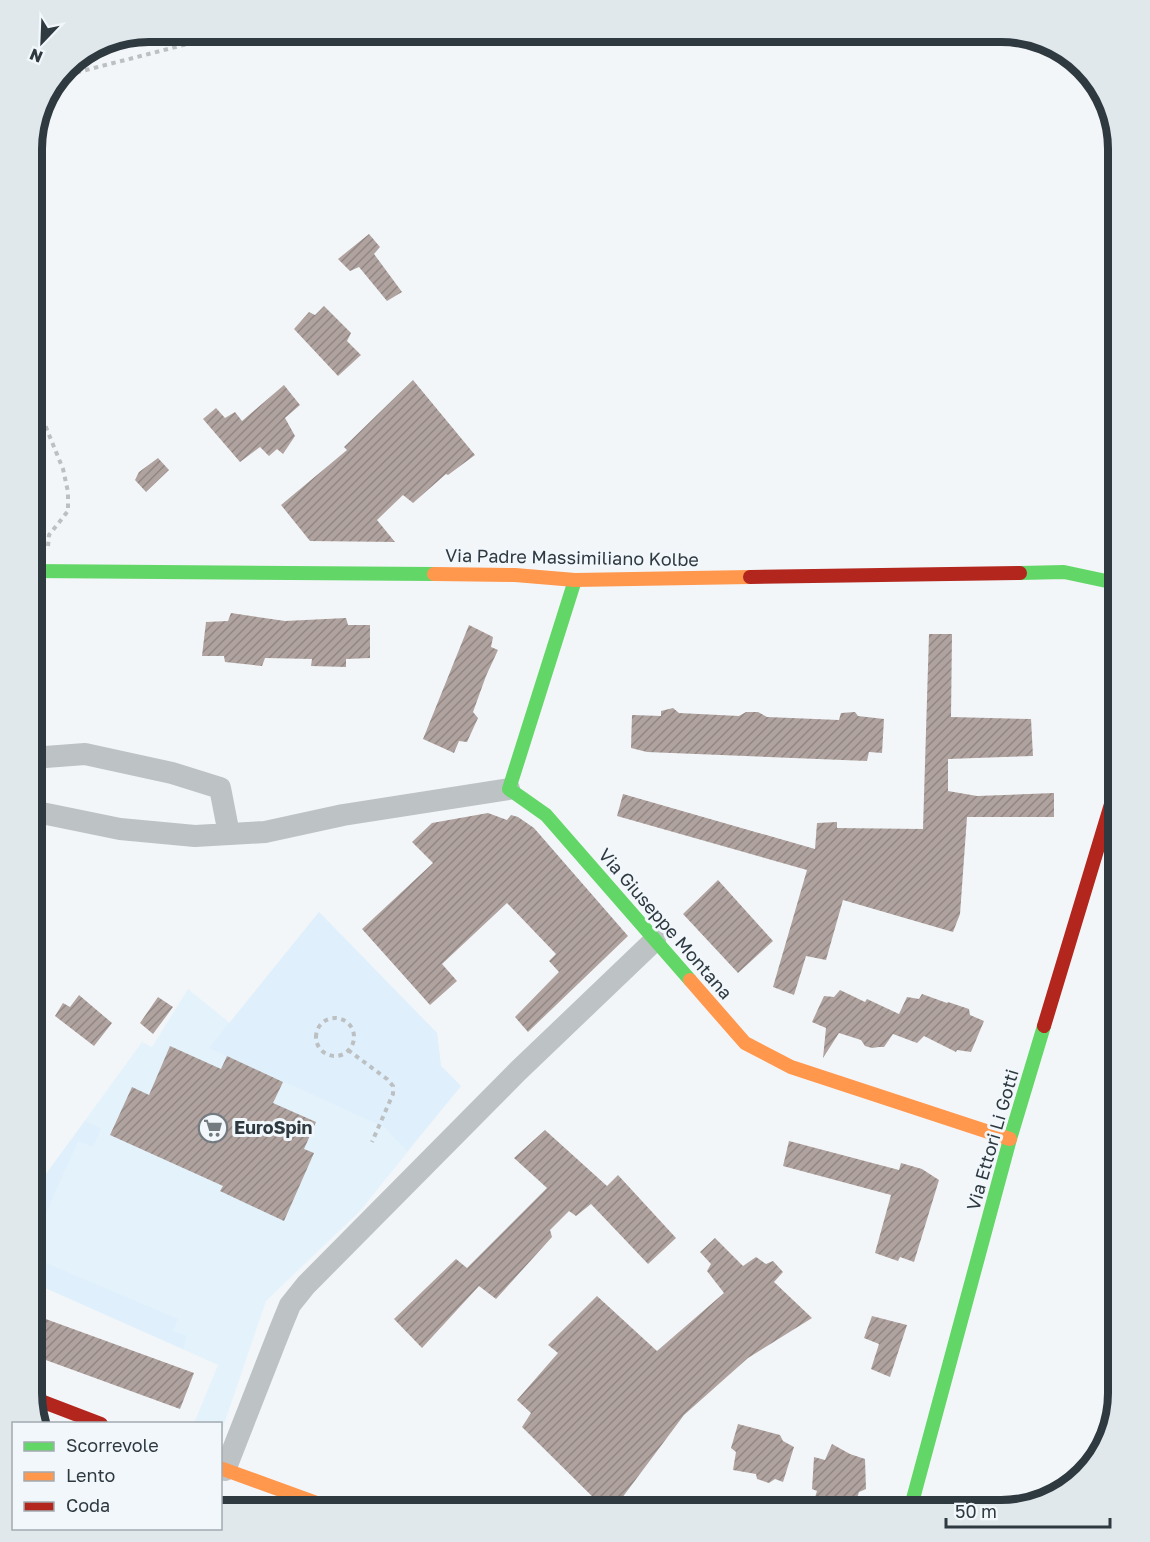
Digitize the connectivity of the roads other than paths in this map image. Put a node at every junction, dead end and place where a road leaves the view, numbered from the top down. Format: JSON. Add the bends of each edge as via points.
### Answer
{"nodes":[{"id":1,"x":42,"y":571,"type":"edge"},
{"id":2,"x":575,"y":580,"type":"junction"},
{"id":3,"x":1108,"y":583,"type":"edge"},
{"id":4,"x":42,"y":757,"type":"edge"},
{"id":5,"x":509,"y":789,"type":"junction"},
{"id":6,"x":42,"y":813,"type":"edge"},
{"id":7,"x":1108,"y":817,"type":"edge"},
{"id":8,"x":229,"y":834,"type":"junction"},
{"id":9,"x":655,"y":940,"type":"junction"},
{"id":10,"x":1010,"y":1139,"type":"junction"},
{"id":11,"x":43,"y":1402,"type":"edge"},
{"id":12,"x":95,"y":1422,"type":"edge"},
{"id":13,"x":223,"y":1469,"type":"edge"},
{"id":14,"x":308,"y":1500,"type":"edge"},
{"id":15,"x":913,"y":1500,"type":"edge"}],
"edges":[{"from":1,"to":2,"type":"street","name":"Via Padre Massimiliano Kolbe","via":[[515,575]]},
{"from":2,"to":3,"type":"street","name":"Via Padre Massimiliano Kolbe","via":[[1064,572]]},
{"from":2,"to":5,"type":"street"},
{"from":4,"to":8,"type":"street","via":[[86,754],[220,788]]},
{"from":5,"to":8,"type":"street","via":[[343,815],[265,832]]},
{"from":5,"to":9,"type":"street","name":"Via Giuseppe Montana","via":[[546,815]]},
{"from":6,"to":8,"type":"street","via":[[120,829],[195,836]]},
{"from":7,"to":10,"type":"street","name":"Via Ettori Li Gotti"},
{"from":9,"to":10,"type":"street","name":"Via Giuseppe Montana","via":[[745,1043],[790,1067]]},
{"from":9,"to":13,"type":"street","via":[[306,1285],[290,1305]]},
{"from":10,"to":15,"type":"street","name":"Via Ettori Li Gotti"},
{"from":11,"to":12,"type":"street"},
{"from":13,"to":14,"type":"street"}]}
